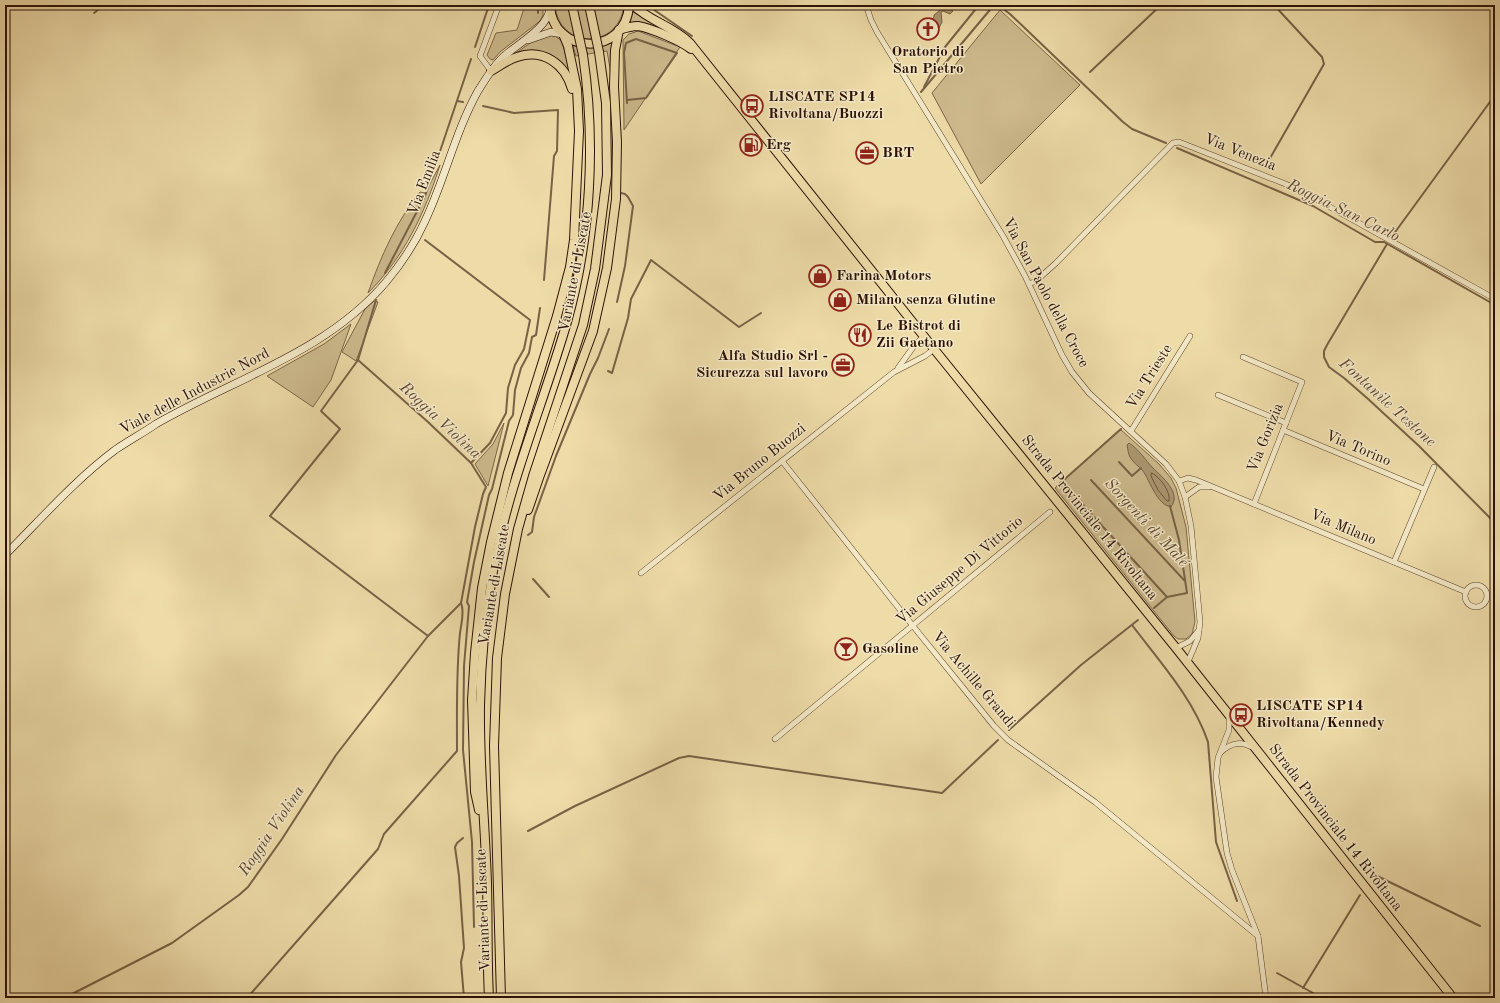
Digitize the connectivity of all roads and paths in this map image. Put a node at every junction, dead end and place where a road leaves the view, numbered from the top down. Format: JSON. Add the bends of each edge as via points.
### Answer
{"nodes":[{"id":1,"x":499,"y":5,"type":"edge"},
{"id":2,"x":572,"y":5,"type":"edge"},
{"id":3,"x":589,"y":5,"type":"edge"},
{"id":4,"x":629,"y":5,"type":"edge"},
{"id":5,"x":633,"y":5,"type":"edge"},
{"id":6,"x":866,"y":5,"type":"edge"},
{"id":7,"x":550,"y":6,"type":"edge"},
{"id":8,"x":619,"y":30,"type":"junction"},
{"id":9,"x":563,"y":34,"type":"junction"},
{"id":10,"x":520,"y":43,"type":"junction"},
{"id":11,"x":702,"y":57,"type":"junction"},
{"id":12,"x":492,"y":71,"type":"junction"},
{"id":13,"x":579,"y":144,"type":"junction"},
{"id":14,"x":1029,"y":284,"type":"junction"},
{"id":15,"x":372,"y":297,"type":"joint"},
{"id":16,"x":1495,"y":299,"type":"edge"},
{"id":17,"x":924,"y":336,"type":"junction"},
{"id":18,"x":1190,"y":336,"type":"dead end"},
{"id":19,"x":934,"y":349,"type":"junction"},
{"id":20,"x":1242,"y":357,"type":"dead end"},
{"id":21,"x":894,"y":372,"type":"junction"},
{"id":22,"x":1218,"y":395,"type":"dead end"},
{"id":23,"x":1286,"y":423,"type":"junction"},
{"id":24,"x":1283,"y":430,"type":"junction"},
{"id":25,"x":1131,"y":431,"type":"junction"},
{"id":26,"x":782,"y":461,"type":"junction"},
{"id":27,"x":1434,"y":467,"type":"dead end"},
{"id":28,"x":1179,"y":481,"type":"junction"},
{"id":29,"x":1212,"y":487,"type":"junction"},
{"id":30,"x":1424,"y":489,"type":"junction"},
{"id":31,"x":1185,"y":496,"type":"junction"},
{"id":32,"x":1254,"y":504,"type":"junction"},
{"id":33,"x":1050,"y":512,"type":"dead end"},
{"id":34,"x":5,"y":555,"type":"edge"},
{"id":35,"x":1394,"y":562,"type":"junction"},
{"id":36,"x":641,"y":573,"type":"dead end"},
{"id":37,"x":1466,"y":592,"type":"junction"},
{"id":38,"x":912,"y":626,"type":"junction"},
{"id":39,"x":1200,"y":630,"type":"junction"},
{"id":40,"x":1176,"y":648,"type":"junction"},
{"id":41,"x":497,"y":663,"type":"junction"},
{"id":42,"x":1187,"y":664,"type":"junction"},
{"id":43,"x":1228,"y":716,"type":"junction"},
{"id":44,"x":774,"y":739,"type":"dead end"},
{"id":45,"x":1253,"y":748,"type":"junction"},
{"id":46,"x":1219,"y":754,"type":"junction"},
{"id":47,"x":483,"y":827,"type":"junction"},
{"id":48,"x":1258,"y":936,"type":"junction"},
{"id":49,"x":489,"y":998,"type":"edge"},
{"id":50,"x":501,"y":998,"type":"edge"},
{"id":51,"x":1266,"y":998,"type":"edge"},
{"id":52,"x":1452,"y":998,"type":"edge"}],
"edges":[{"from":1,"to":12,"type":"street","via":[[480,56]]},
{"from":2,"to":47,"type":"main road","name":"Variante di Liscate","bridge":true,"via":[[589,103],[588,196],[583,244],[570,311],[512,492],[489,592],[480,703]]},
{"from":3,"to":41,"type":"main road","name":"Variante di Liscate","bridge":true,"via":[[606,103],[606,188],[596,263],[583,325],[516,536],[505,594]]},
{"from":4,"to":8,"type":"main road","via":[[626,19]]},
{"from":5,"to":11,"type":"main road","name":"Strada Provinciale 14 Rivoltana","via":[[679,32]]},
{"from":6,"to":14,"type":"street","name":"Via San Paolo della Croce","via":[[877,32]]},
{"from":7,"to":9,"type":"main road","via":[[554,21]]},
{"from":7,"to":10,"type":"main road","name":"Via Emilia","via":[[543,24]]},
{"from":8,"to":9,"type":"main road","via":[[608,40],[594,44],[577,42]]},
{"from":8,"to":11,"type":"main road","name":"Strada Provinciale 14 Rivoltana","via":[[631,26],[643,28],[678,41]]},
{"from":8,"to":41,"type":"main road","via":[[615,50],[614,87],[617,184],[606,272],[593,331],[526,516],[505,612]]},
{"from":9,"to":10,"type":"main road","name":"Via Emilia","via":[[548,32]]},
{"from":9,"to":13,"type":"main road","via":[[568,46],[576,89]]},
{"from":10,"to":12,"type":"main road","name":"Via Emilia"},
{"from":11,"to":17,"type":"main road","name":"Strada Provinciale 14 Rivoltana"},
{"from":12,"to":13,"type":"main road","via":[[514,58],[531,54],[547,57],[558,65],[568,76],[572,88]]},
{"from":12,"to":15,"type":"main road","name":"Via Emilia","via":[[476,95],[418,235],[398,267]]},
{"from":13,"to":47,"type":"main road","via":[[574,240],[570,267],[508,473],[482,588],[475,653],[472,732],[475,792]]},
{"from":14,"to":16,"type":"street","name":"Via Venezia","via":[[1056,263],[1173,143],[1179,142],[1312,197]]},
{"from":14,"to":25,"type":"street","name":"Via San Paolo della Croce","via":[[1072,372],[1089,393]]},
{"from":15,"to":34,"type":"main road","name":"Viale delle Industrie Nord","via":[[324,336],[169,417],[116,449]]},
{"from":17,"to":19,"type":"main road","name":"Strada Provinciale 14 Rivoltana"},
{"from":17,"to":21,"type":"street","name":"Via Bruno Buozzi"},
{"from":18,"to":25,"type":"street","name":"Via Trieste"},
{"from":19,"to":21,"type":"street","name":"Via Bruno Buozzi"},
{"from":19,"to":40,"type":"main road","name":"Strada Provinciale 14 Rivoltana"},
{"from":20,"to":23,"type":"street","name":"Via Gorizia","via":[[1302,382]]},
{"from":21,"to":26,"type":"street","name":"Via Bruno Buozzi"},
{"from":22,"to":23,"type":"street"},
{"from":23,"to":24,"type":"street","name":"Via Gorizia"},
{"from":24,"to":30,"type":"street","name":"Via Torino"},
{"from":24,"to":32,"type":"street","name":"Via Gorizia"},
{"from":25,"to":28,"type":"street","name":"Via San Paolo della Croce","via":[[1166,464]]},
{"from":26,"to":36,"type":"street","name":"Via Bruno Buozzi"},
{"from":26,"to":38,"type":"street","name":"Via Achille Grandi"},
{"from":27,"to":30,"type":"street"},
{"from":28,"to":29,"type":"street","name":"Via Milano","via":[[1186,478],[1194,479]]},
{"from":28,"to":31,"type":"street","name":"Via San Paolo della Croce"},
{"from":29,"to":31,"type":"street","via":[[1200,487]]},
{"from":29,"to":32,"type":"street","name":"Via Milano"},
{"from":30,"to":35,"type":"street"},
{"from":31,"to":39,"type":"street","name":"Via San Paolo della Croce","via":[[1191,526]]},
{"from":32,"to":35,"type":"street","name":"Via Milano"},
{"from":33,"to":38,"type":"street","name":"Via Giuseppe Di Vittorio"},
{"from":35,"to":37,"type":"street","name":"Via Milano"},
{"from":37,"to":37,"type":"street","via":[[1466,601],[1472,607],[1481,606],[1486,601],[1486,592],[1481,587],[1472,586]]},
{"from":38,"to":44,"type":"street","name":"Via Giuseppe Di Vittorio"},
{"from":38,"to":48,"type":"street","name":"Via Achille Grandi","via":[[1008,740],[1095,802]]},
{"from":39,"to":40,"type":"street","via":[[1189,642]]},
{"from":39,"to":42,"type":"street","name":"Via San Paolo della Croce"},
{"from":40,"to":42,"type":"main road","name":"Strada Provinciale 14 Rivoltana"},
{"from":41,"to":50,"type":"main road","name":"Variante di Liscate","via":[[494,746]]},
{"from":42,"to":43,"type":"main road","name":"Strada Provinciale 14 Rivoltana"},
{"from":43,"to":45,"type":"main road","name":"Strada Provinciale 14 Rivoltana"},
{"from":43,"to":46,"type":"street","via":[[1229,730]]},
{"from":45,"to":46,"type":"street","via":[[1236,743]]},
{"from":45,"to":52,"type":"main road","name":"Strada Provinciale 14 Rivoltana"},
{"from":46,"to":48,"type":"street","via":[[1216,777],[1227,853]]},
{"from":47,"to":49,"type":"main road","name":"Variante di Liscate","via":[[487,882]]},
{"from":48,"to":51,"type":"street"}]}
